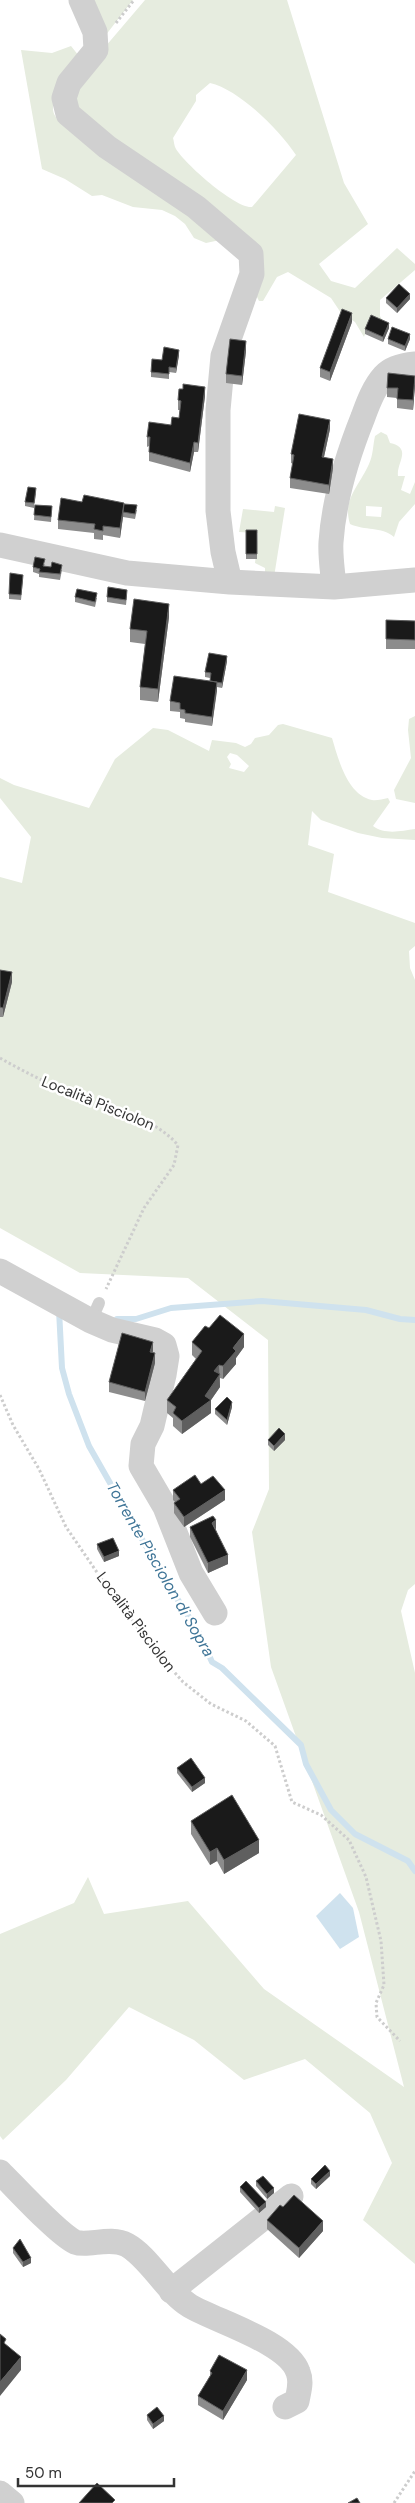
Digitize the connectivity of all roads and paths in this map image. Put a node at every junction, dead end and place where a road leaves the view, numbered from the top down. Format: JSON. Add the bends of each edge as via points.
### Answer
{"nodes":[{"id":1,"x":81,"y":0,"type":"edge"},
{"id":2,"x":415,"y":364,"type":"edge"},
{"id":3,"x":0,"y":545,"type":"edge"},
{"id":4,"x":415,"y":580,"type":"edge"},
{"id":5,"x":230,"y":582,"type":"junction"},
{"id":6,"x":334,"y":588,"type":"junction"},
{"id":7,"x":0,"y":1058,"type":"edge"},
{"id":8,"x":0,"y":1271,"type":"edge"},
{"id":9,"x":95,"y":1312,"type":"junction"},
{"id":10,"x":0,"y":1396,"type":"edge"},
{"id":11,"x":215,"y":1612,"type":"dead end"},
{"id":12,"x":400,"y":2041,"type":"dead end"},
{"id":13,"x":0,"y":2172,"type":"edge"},
{"id":14,"x":292,"y":2196,"type":"edge"},
{"id":15,"x":171,"y":2291,"type":"junction"},
{"id":16,"x":284,"y":2407,"type":"dead end"},
{"id":17,"x":415,"y":2471,"type":"edge"},
{"id":18,"x":0,"y":2493,"type":"edge"},
{"id":19,"x":12,"y":2503,"type":"edge"},
{"id":20,"x":394,"y":2503,"type":"edge"}],
"edges":[{"from":1,"to":5,"type":"street","via":[[95,32],[96,50],[69,83],[64,98],[68,114],[107,147],[196,208],[251,254],[252,274],[223,356],[218,410],[218,511],[222,552]]},
{"from":2,"to":6,"type":"street","via":[[394,368],[384,376],[371,397],[342,473],[331,544]]},
{"from":3,"to":5,"type":"street","via":[[127,573]]},
{"from":4,"to":6,"type":"street"},
{"from":5,"to":6,"type":"street"},
{"from":7,"to":9,"type":"path","name":"Località Pisciolon","via":[[66,1091],[142,1119],[166,1132],[178,1145],[174,1165],[144,1208]]},
{"from":8,"to":9,"type":"street"},
{"from":9,"to":11,"type":"street","via":[[112,1330],[164,1345],[167,1356],[152,1426],[143,1444],[141,1466],[165,1508],[191,1573]]},
{"from":10,"to":12,"type":"path","name":"Località Pisciolon","via":[[66,1527],[152,1647],[183,1682],[211,1704],[246,1721],[275,1746],[292,1802],[321,1815],[349,1840],[366,1877],[381,1942],[384,1985],[376,2003],[377,2017]]},
{"from":13,"to":15,"type":"street","via":[[76,2242],[118,2241],[129,2246]]},
{"from":14,"to":15,"type":"street"},
{"from":15,"to":16,"type":"street","via":[[190,2306],[284,2354],[298,2370],[301,2384],[296,2401]]},
{"from":17,"to":20,"type":"path"},
{"from":18,"to":19,"type":"street"}]}
